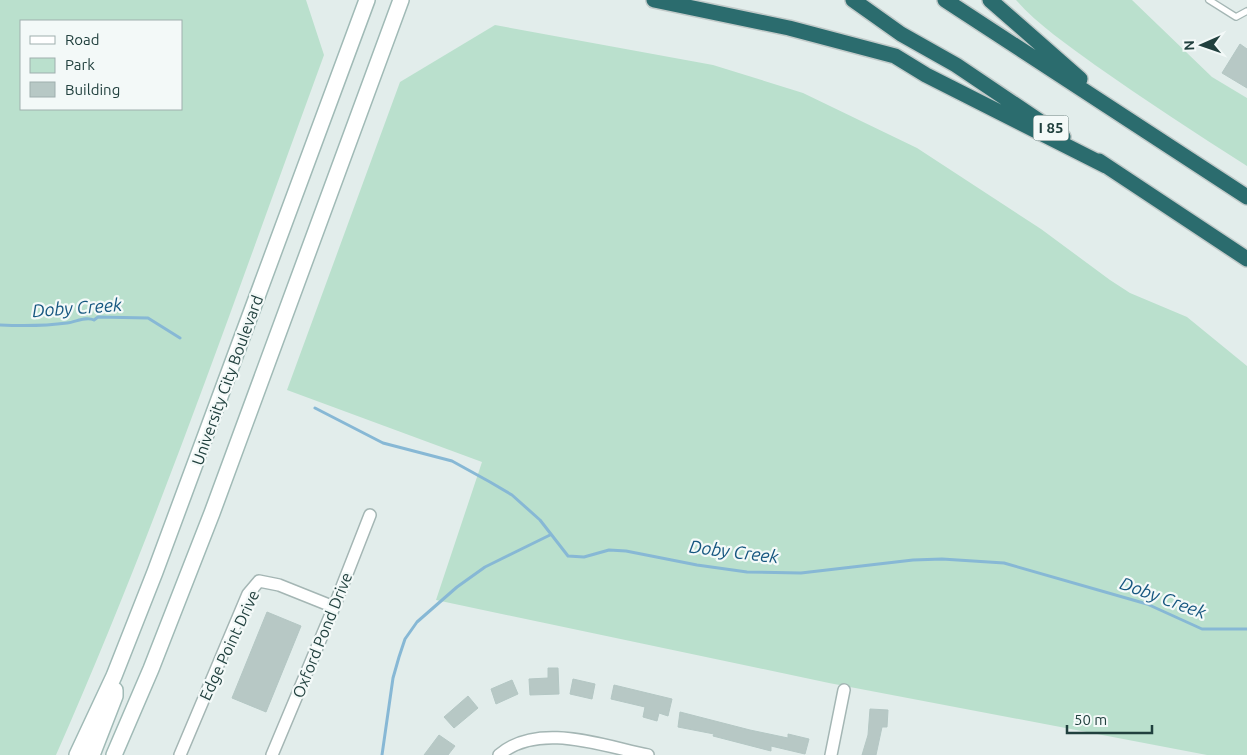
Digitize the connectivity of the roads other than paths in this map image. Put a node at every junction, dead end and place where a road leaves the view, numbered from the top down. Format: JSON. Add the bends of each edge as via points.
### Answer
{"nodes":[{"id":1,"x":367,"y":0,"type":"edge"},
{"id":2,"x":401,"y":0,"type":"edge"},
{"id":3,"x":654,"y":0,"type":"edge"},
{"id":4,"x":853,"y":0,"type":"edge"},
{"id":5,"x":945,"y":0,"type":"edge"},
{"id":6,"x":990,"y":0,"type":"edge"},
{"id":7,"x":1209,"y":0,"type":"edge"},
{"id":8,"x":1247,"y":11,"type":"edge"},
{"id":9,"x":1125,"y":118,"type":"junction"},
{"id":10,"x":1106,"y":166,"type":"junction"},
{"id":11,"x":1247,"y":196,"type":"edge"},
{"id":12,"x":1247,"y":259,"type":"edge"},
{"id":13,"x":370,"y":515,"type":"dead end"},
{"id":14,"x":334,"y":607,"type":"junction"},
{"id":15,"x":114,"y":676,"type":"junction"},
{"id":16,"x":844,"y":690,"type":"dead end"},
{"id":17,"x":77,"y":755,"type":"edge"},
{"id":18,"x":92,"y":755,"type":"edge"},
{"id":19,"x":114,"y":755,"type":"edge"},
{"id":20,"x":180,"y":755,"type":"edge"},
{"id":21,"x":272,"y":755,"type":"edge"},
{"id":22,"x":499,"y":755,"type":"edge"},
{"id":23,"x":648,"y":755,"type":"edge"},
{"id":24,"x":831,"y":755,"type":"edge"}],
"edges":[{"from":1,"to":15,"type":"main road","name":"University City Boulevard"},
{"from":2,"to":19,"type":"main road","name":"University City Boulevard","via":[[205,531]]},
{"from":3,"to":10,"type":"highway","via":[[789,28],[895,56],[926,76]]},
{"from":4,"to":10,"type":"highway","number":"I 85","via":[[901,34],[956,64]]},
{"from":5,"to":9,"type":"highway"},
{"from":6,"to":9,"type":"highway"},
{"from":7,"to":8,"type":"lane","via":[[1236,17]]},
{"from":9,"to":11,"type":"highway"},
{"from":10,"to":12,"type":"highway","number":"I 85"},
{"from":13,"to":14,"type":"street","name":"Oxford Pond Drive"},
{"from":14,"to":20,"type":"street","name":"Edge Point Drive","via":[[279,585],[259,582],[248,594]]},
{"from":14,"to":21,"type":"street","name":"Oxford Pond Drive"},
{"from":15,"to":17,"type":"main road","name":"University City Boulevard"},
{"from":15,"to":18,"type":"main road","via":[[115,696]]},
{"from":16,"to":24,"type":"street"},
{"from":22,"to":23,"type":"street","via":[[522,742],[545,737]]}]}
